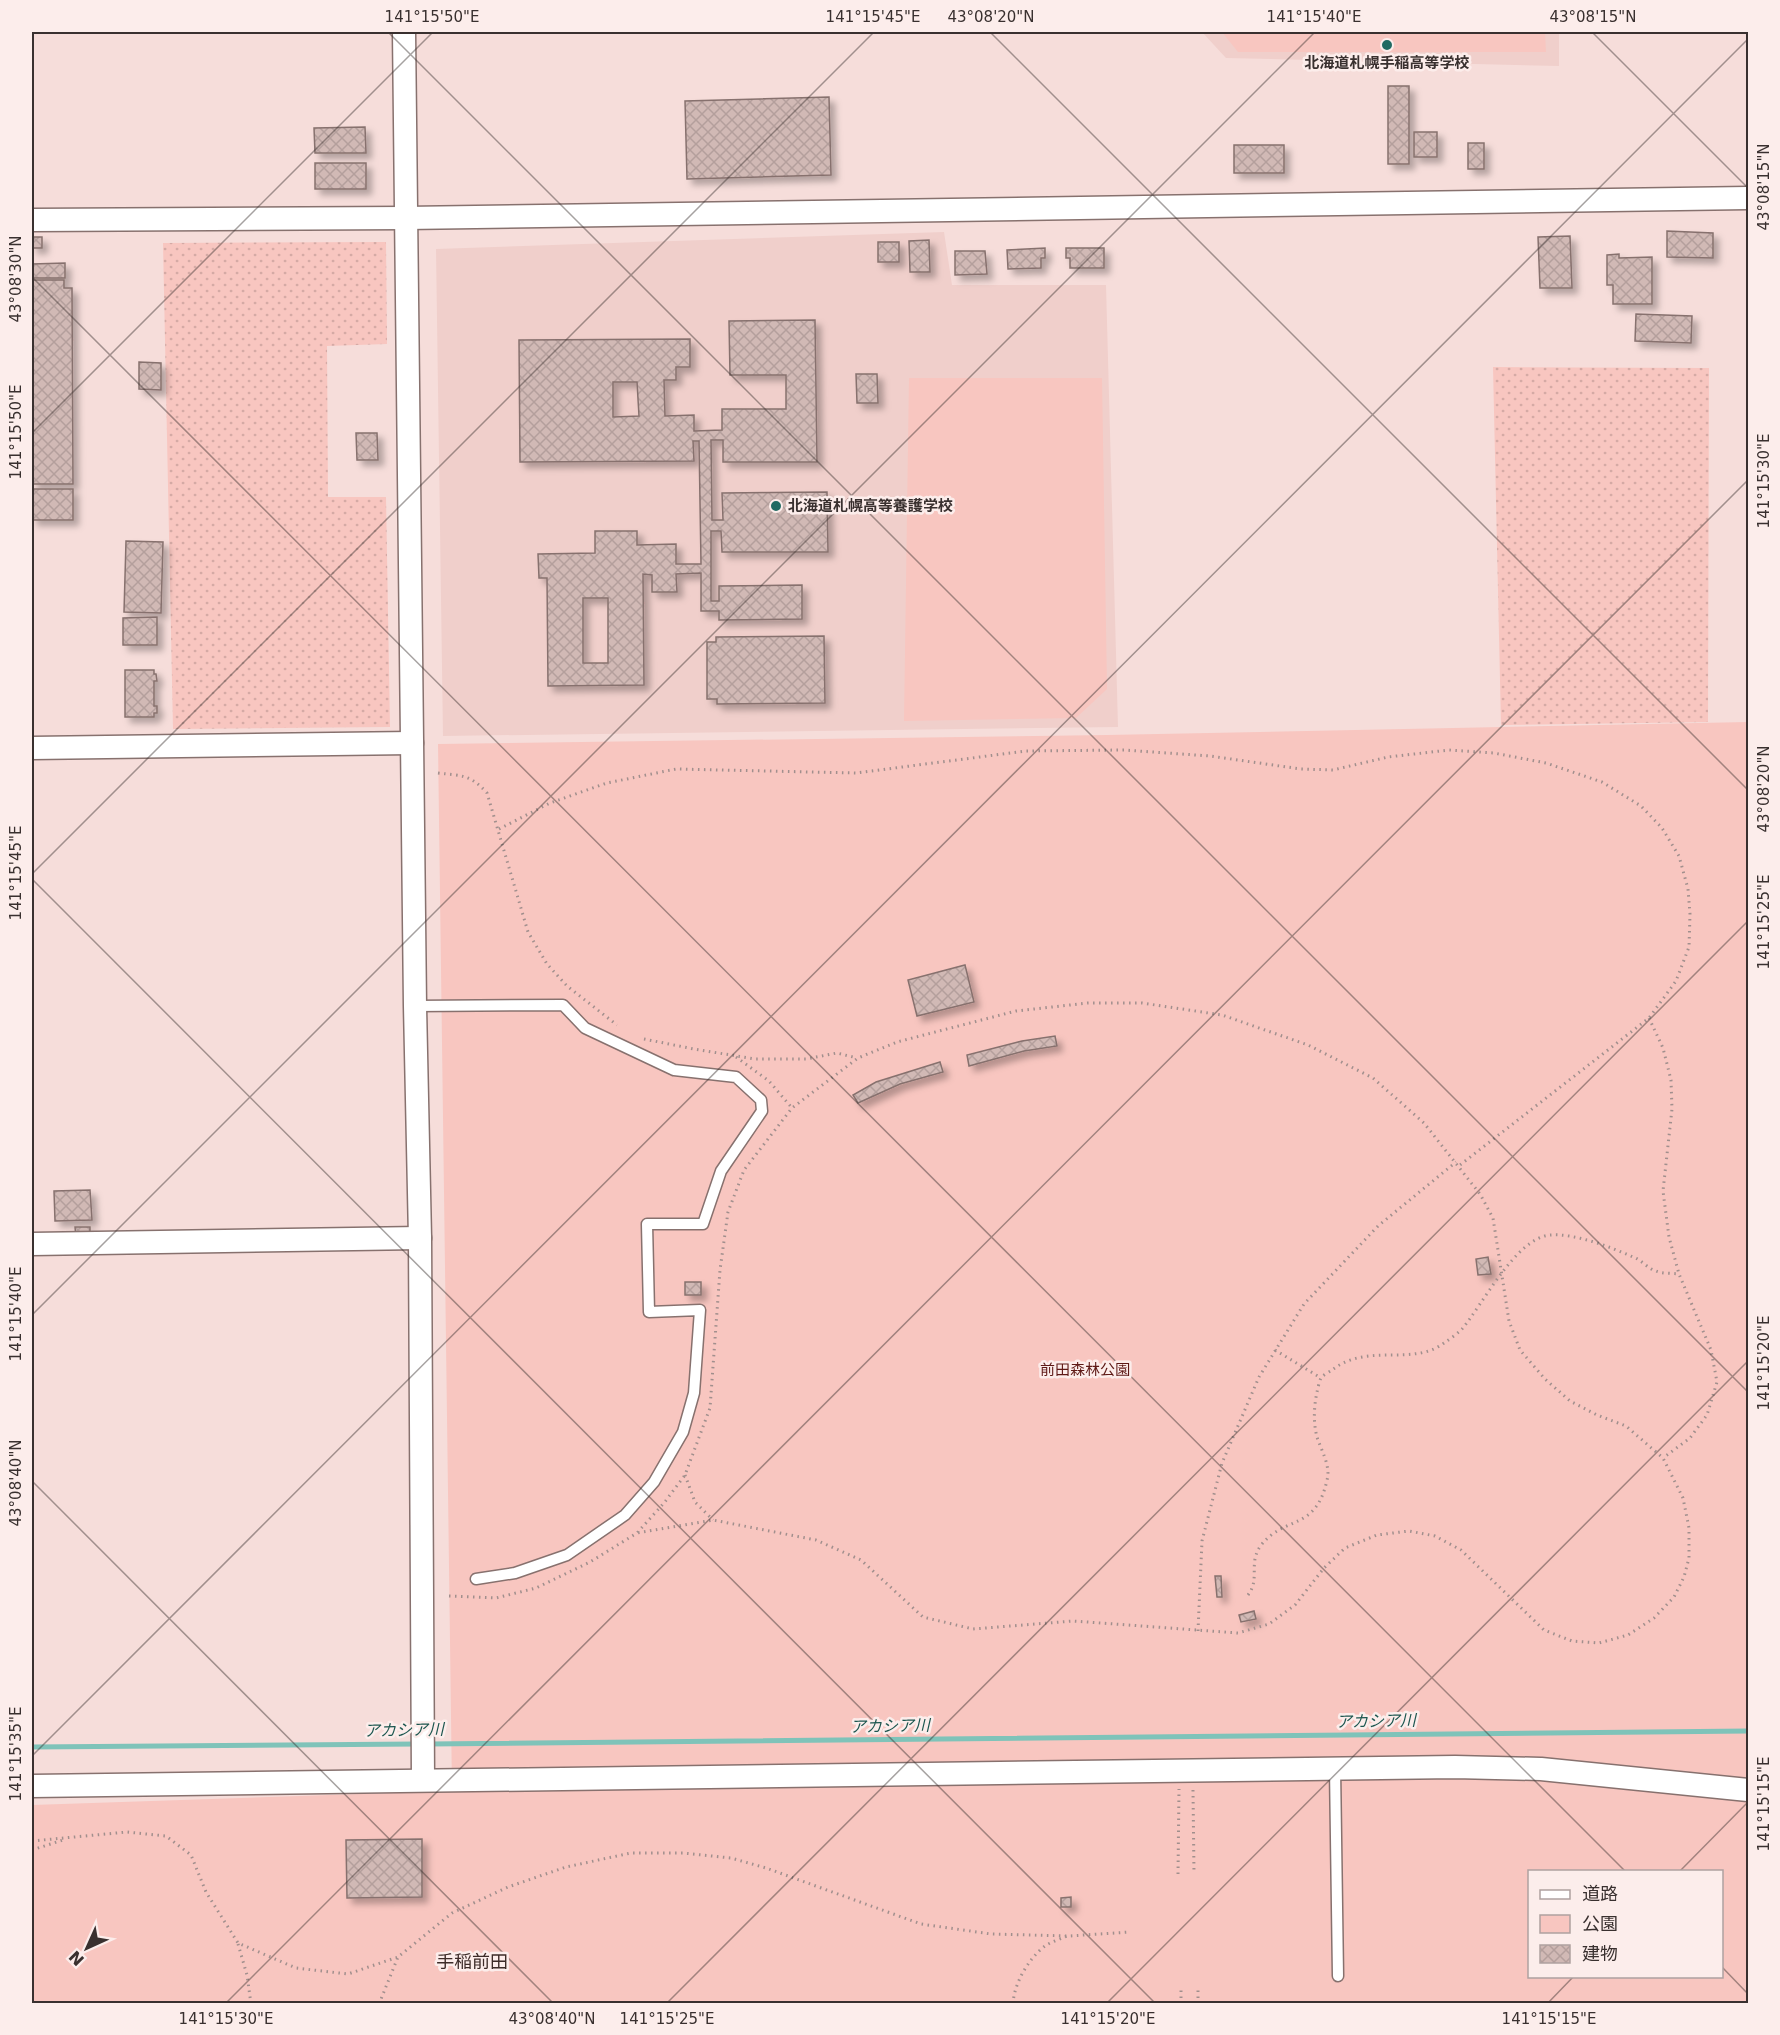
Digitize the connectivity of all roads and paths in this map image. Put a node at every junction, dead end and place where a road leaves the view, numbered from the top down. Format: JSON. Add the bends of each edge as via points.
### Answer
{"nodes":[{"id":1,"x":404,"y":32,"type":"edge"},
{"id":2,"x":1749,"y":198,"type":"edge"},
{"id":3,"x":406,"y":218,"type":"junction"},
{"id":4,"x":32,"y":220,"type":"edge"},
{"id":5,"x":412,"y":743,"type":"junction"},
{"id":6,"x":32,"y":748,"type":"edge"},
{"id":7,"x":438,"y":773,"type":"dead end"},
{"id":8,"x":499,"y":829,"type":"junction"},
{"id":9,"x":415,"y":1006,"type":"junction"},
{"id":10,"x":1649,"y":1018,"type":"junction"},
{"id":11,"x":622,"y":1028,"type":"dead end"},
{"id":12,"x":643,"y":1038,"type":"dead end"},
{"id":13,"x":735,"y":1056,"type":"junction"},
{"id":14,"x":858,"y":1058,"type":"junction"},
{"id":15,"x":792,"y":1108,"type":"junction"},
{"id":16,"x":1458,"y":1163,"type":"junction"},
{"id":17,"x":420,"y":1238,"type":"junction"},
{"id":18,"x":32,"y":1245,"type":"edge"},
{"id":19,"x":1502,"y":1274,"type":"junction"},
{"id":20,"x":1679,"y":1274,"type":"junction"},
{"id":21,"x":1275,"y":1350,"type":"junction"},
{"id":22,"x":1321,"y":1378,"type":"junction"},
{"id":23,"x":1663,"y":1458,"type":"junction"},
{"id":24,"x":685,"y":1475,"type":"junction"},
{"id":25,"x":712,"y":1520,"type":"junction"},
{"id":26,"x":637,"y":1533,"type":"junction"},
{"id":27,"x":476,"y":1579,"type":"dead end"},
{"id":28,"x":1248,"y":1595,"type":"dead end"},
{"id":29,"x":449,"y":1596,"type":"dead end"},
{"id":30,"x":1198,"y":1631,"type":"junction"},
{"id":31,"x":1335,"y":1768,"type":"junction"},
{"id":32,"x":1186,"y":1770,"type":"junction"},
{"id":33,"x":423,"y":1774,"type":"junction"},
{"id":34,"x":32,"y":1786,"type":"edge"},
{"id":35,"x":1749,"y":1790,"type":"edge"},
{"id":36,"x":73,"y":1837,"type":"junction"},
{"id":37,"x":32,"y":1841,"type":"edge"},
{"id":38,"x":32,"y":1850,"type":"edge"},
{"id":39,"x":1178,"y":1874,"type":"dead end"},
{"id":40,"x":1194,"y":1874,"type":"dead end"},
{"id":41,"x":1130,"y":1932,"type":"dead end"},
{"id":42,"x":1069,"y":1935,"type":"junction"},
{"id":43,"x":238,"y":1943,"type":"junction"},
{"id":44,"x":398,"y":1958,"type":"junction"},
{"id":45,"x":1338,"y":1976,"type":"dead end"},
{"id":46,"x":1197,"y":1986,"type":"dead end"},
{"id":47,"x":1181,"y":1987,"type":"dead end"},
{"id":48,"x":251,"y":2004,"type":"edge"},
{"id":49,"x":379,"y":2004,"type":"edge"},
{"id":50,"x":1012,"y":2004,"type":"edge"},
{"id":51,"x":1181,"y":2004,"type":"edge"},
{"id":52,"x":1197,"y":2004,"type":"edge"}],
"edges":[{"from":1,"to":3,"type":"street"},
{"from":2,"to":3,"type":"street"},
{"from":3,"to":4,"type":"street"},
{"from":3,"to":5,"type":"street"},
{"from":5,"to":6,"type":"street"},
{"from":5,"to":9,"type":"street"},
{"from":7,"to":8,"type":"path","via":[[477,781],[487,793]]},
{"from":8,"to":10,"type":"path","via":[[550,803],[607,783],[676,769],[856,773],[1026,751],[1124,750],[1333,770],[1449,750],[1494,753],[1546,763],[1602,782],[1641,806],[1662,828],[1679,856],[1688,889],[1689,947],[1676,981]]},
{"from":8,"to":11,"type":"path","via":[[528,932],[547,964],[567,986]]},
{"from":9,"to":17,"type":"street"},
{"from":9,"to":27,"type":"lane","via":[[563,1005],[585,1028],[674,1070],[735,1077],[761,1100],[762,1111],[722,1171],[704,1224],[647,1224],[649,1312],[700,1310],[694,1393],[683,1432],[654,1482],[625,1515],[567,1555],[515,1573]]},
{"from":10,"to":16,"type":"path"},
{"from":10,"to":20,"type":"path","via":[[1663,1048],[1671,1080],[1672,1109],[1663,1191]]},
{"from":12,"to":13,"type":"path"},
{"from":13,"to":14,"type":"path","via":[[806,1059],[837,1053]]},
{"from":13,"to":15,"type":"path","via":[[769,1081]]},
{"from":14,"to":15,"type":"path"},
{"from":14,"to":16,"type":"path","via":[[897,1041],[1016,1011],[1078,1004],[1142,1003],[1222,1014],[1308,1045],[1373,1078],[1424,1123]]},
{"from":15,"to":24,"type":"path","via":[[744,1170],[728,1212],[710,1407]]},
{"from":16,"to":19,"type":"path","via":[[1493,1218]]},
{"from":16,"to":21,"type":"path","via":[[1378,1226],[1304,1304]]},
{"from":17,"to":18,"type":"street"},
{"from":17,"to":33,"type":"street"},
{"from":19,"to":20,"type":"path","via":[[1531,1242],[1548,1235],[1567,1235],[1635,1257],[1656,1271]]},
{"from":19,"to":22,"type":"path","via":[[1461,1329],[1442,1345],[1414,1354],[1354,1357]]},
{"from":19,"to":23,"type":"path","via":[[1516,1340],[1545,1379],[1570,1401],[1626,1426]]},
{"from":20,"to":23,"type":"path","via":[[1711,1350],[1717,1382],[1707,1415],[1690,1437]]},
{"from":21,"to":22,"type":"path"},
{"from":21,"to":30,"type":"path","via":[[1259,1377],[1222,1463],[1202,1541]]},
{"from":22,"to":28,"type":"path","via":[[1314,1407],[1316,1434],[1328,1477],[1321,1500],[1309,1517],[1263,1544],[1254,1560],[1255,1575]]},
{"from":23,"to":30,"type":"path","via":[[1683,1498],[1689,1558],[1674,1597],[1654,1618],[1628,1635],[1599,1643],[1572,1641],[1544,1630],[1461,1550],[1435,1536],[1409,1531],[1377,1535],[1345,1548],[1295,1605],[1269,1624],[1238,1633]]},
{"from":24,"to":25,"type":"path","via":[[695,1502]]},
{"from":24,"to":26,"type":"path"},
{"from":25,"to":26,"type":"path"},
{"from":25,"to":30,"type":"path","via":[[816,1540],[861,1560],[923,1617],[973,1629],[1073,1621]]},
{"from":26,"to":29,"type":"path","via":[[536,1588],[496,1598]]},
{"from":31,"to":32,"type":"street"},
{"from":31,"to":35,"type":"street","via":[[1541,1769]]},
{"from":31,"to":45,"type":"lane"},
{"from":32,"to":33,"type":"street"},
{"from":32,"to":39,"type":"path"},
{"from":32,"to":40,"type":"path"},
{"from":33,"to":34,"type":"street"},
{"from":36,"to":37,"type":"path"},
{"from":36,"to":38,"type":"path"},
{"from":36,"to":43,"type":"path","via":[[127,1832],[166,1836],[191,1855],[206,1892]]},
{"from":41,"to":42,"type":"path"},
{"from":42,"to":44,"type":"path","via":[[991,1934],[921,1924],[731,1858],[632,1853],[566,1867],[508,1887],[452,1913]]},
{"from":42,"to":50,"type":"path","via":[[1046,1946],[1027,1965]]},
{"from":43,"to":44,"type":"path","via":[[296,1968],[348,1974]]},
{"from":43,"to":48,"type":"path"},
{"from":44,"to":49,"type":"path"},
{"from":46,"to":52,"type":"path"},
{"from":47,"to":51,"type":"path"}]}
